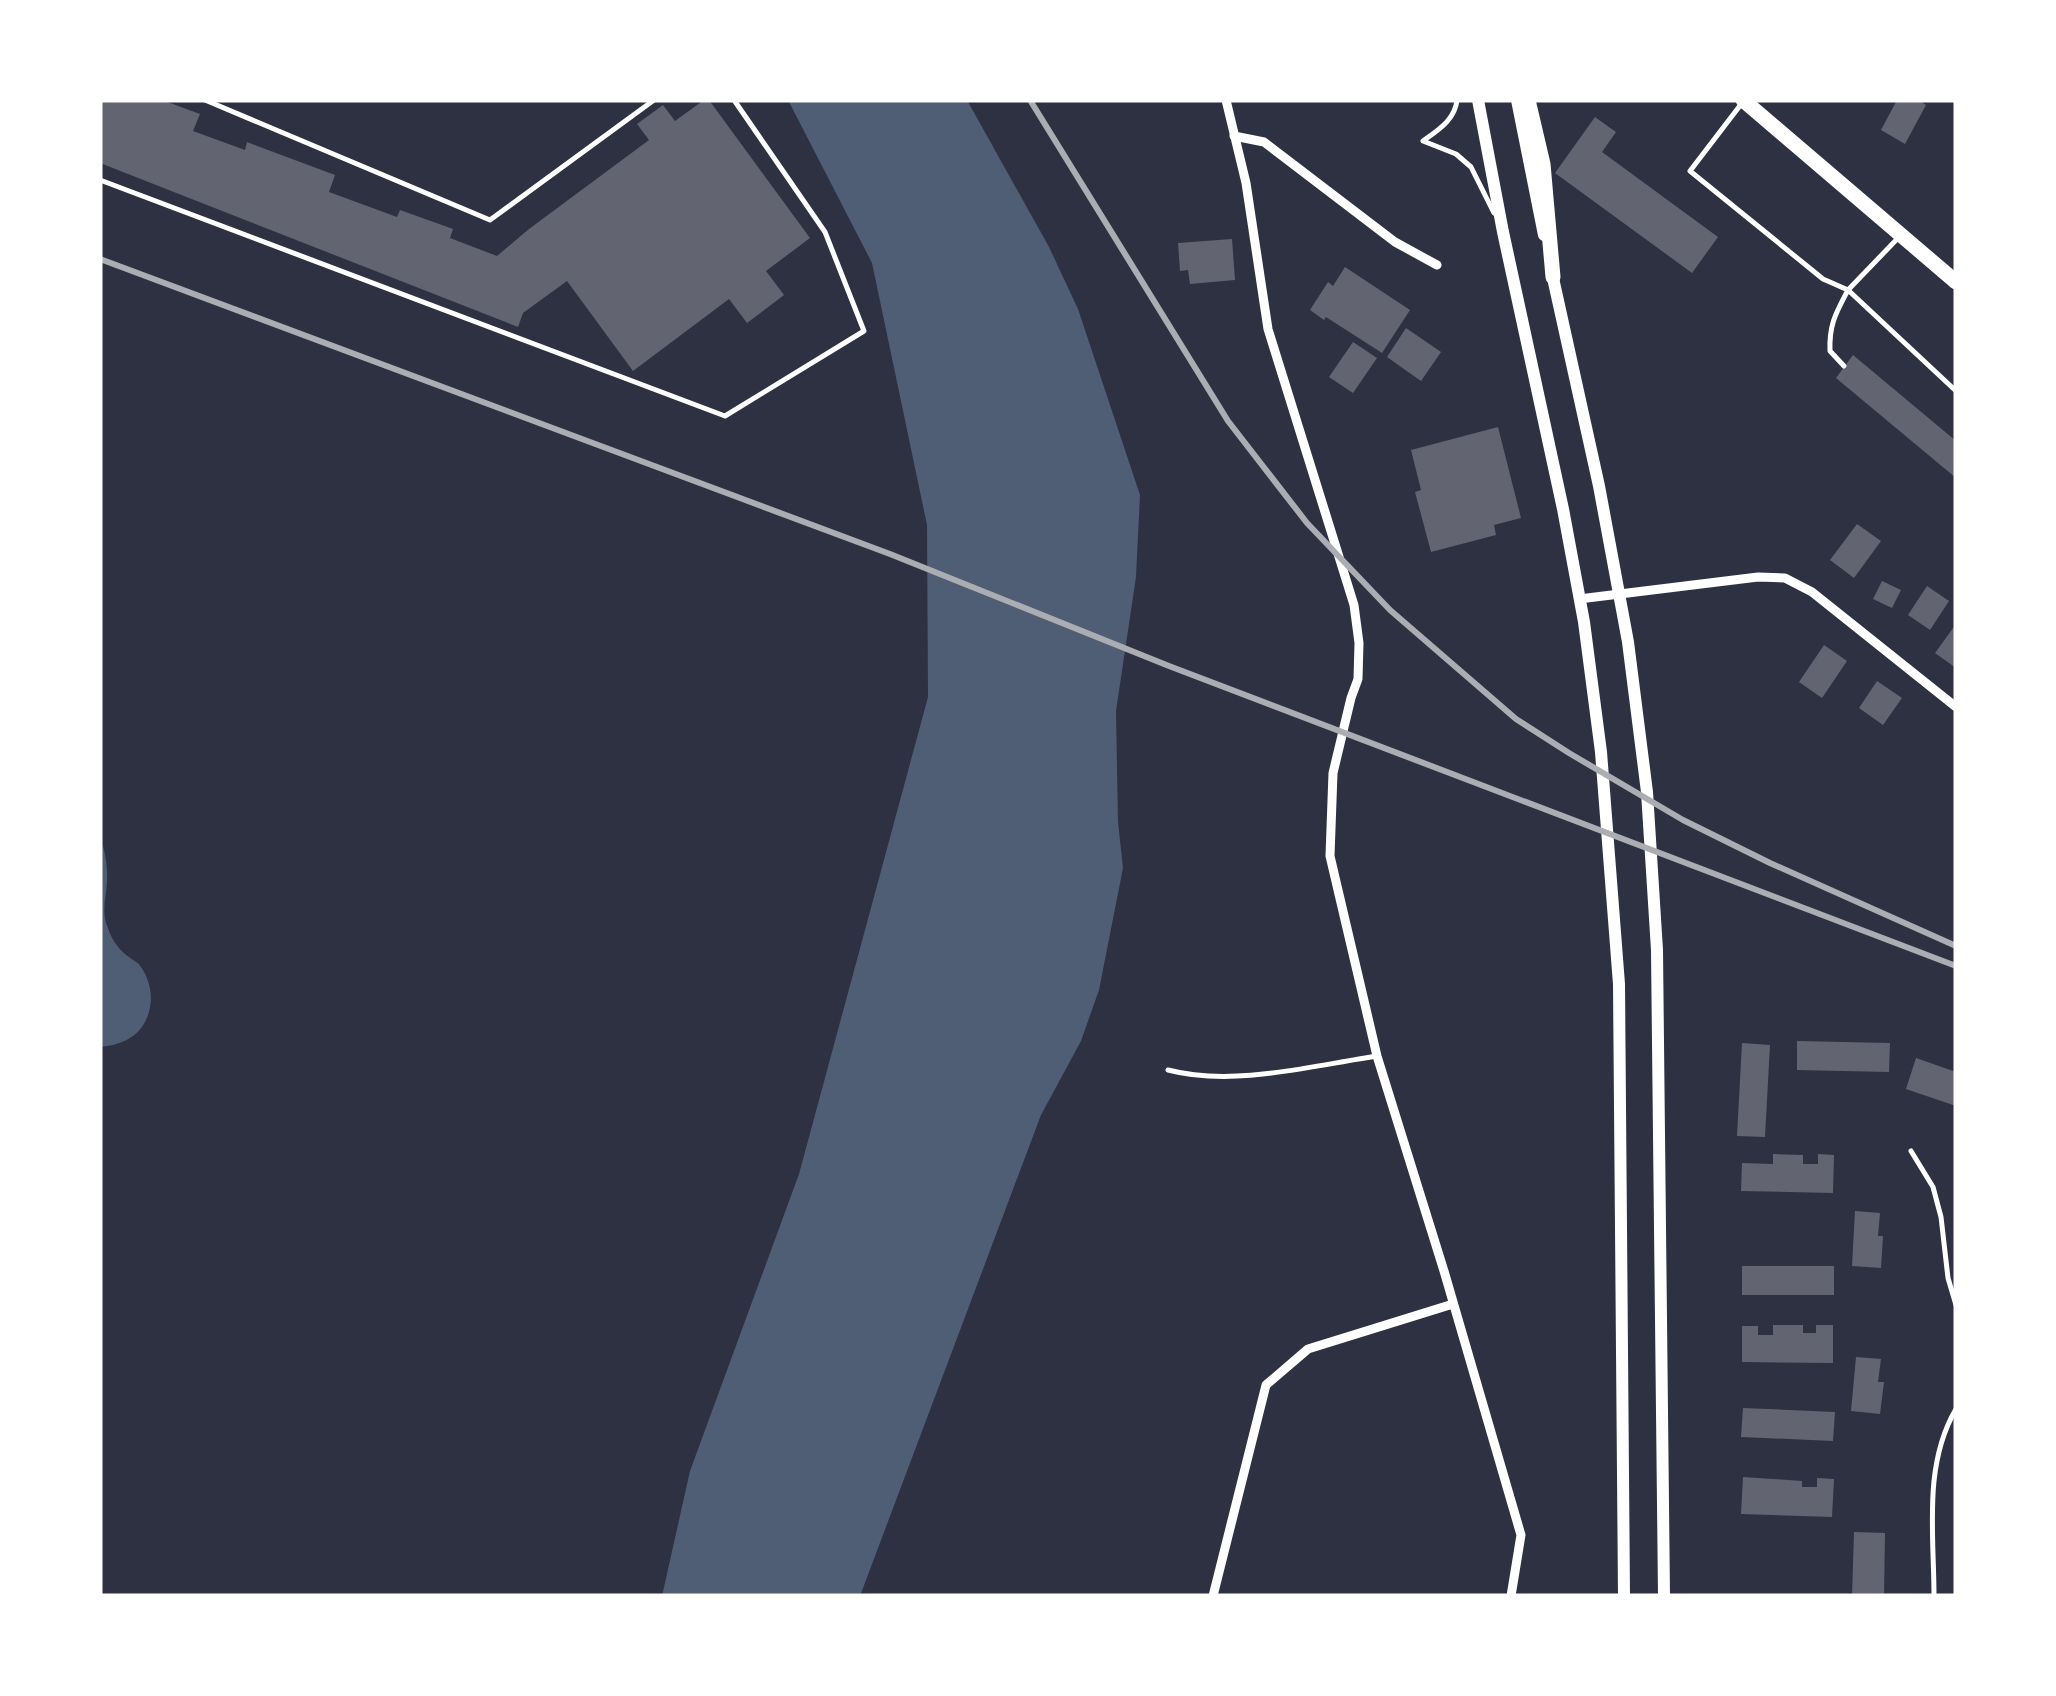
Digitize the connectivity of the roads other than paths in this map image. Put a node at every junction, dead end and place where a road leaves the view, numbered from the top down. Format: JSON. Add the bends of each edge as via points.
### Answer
{"nodes":[{"id":1,"x":205,"y":100,"type":"edge"},
{"id":2,"x":654,"y":100,"type":"edge"},
{"id":3,"x":734,"y":100,"type":"edge"},
{"id":4,"x":1226,"y":100,"type":"edge"},
{"id":5,"x":1457,"y":100,"type":"edge"},
{"id":6,"x":1478,"y":100,"type":"edge"},
{"id":7,"x":1517,"y":100,"type":"edge"},
{"id":8,"x":1528,"y":100,"type":"edge"},
{"id":9,"x":1743,"y":100,"type":"edge"},
{"id":10,"x":1234,"y":136,"type":"junction"},
{"id":11,"x":100,"y":180,"type":"edge"},
{"id":12,"x":1503,"y":232,"type":"junction"},
{"id":13,"x":1901,"y":235,"type":"junction"},
{"id":14,"x":1438,"y":264,"type":"dead end"},
{"id":15,"x":1553,"y":277,"type":"junction"},
{"id":16,"x":1956,"y":282,"type":"edge"},
{"id":17,"x":1848,"y":290,"type":"junction"},
{"id":18,"x":1844,"y":366,"type":"dead end"},
{"id":19,"x":1956,"y":392,"type":"edge"},
{"id":20,"x":1619,"y":594,"type":"junction"},
{"id":21,"x":1580,"y":599,"type":"junction"},
{"id":22,"x":1956,"y":707,"type":"edge"},
{"id":23,"x":1377,"y":1056,"type":"junction"},
{"id":24,"x":1168,"y":1070,"type":"dead end"},
{"id":25,"x":1911,"y":1151,"type":"dead end"},
{"id":26,"x":1452,"y":1304,"type":"junction"},
{"id":27,"x":1956,"y":1305,"type":"edge"},
{"id":28,"x":1956,"y":1409,"type":"edge"},
{"id":29,"x":1214,"y":1596,"type":"edge"},
{"id":30,"x":1511,"y":1596,"type":"edge"},
{"id":31,"x":1624,"y":1596,"type":"edge"},
{"id":32,"x":1664,"y":1596,"type":"edge"},
{"id":33,"x":1934,"y":1596,"type":"edge"}],
"edges":[{"from":1,"to":2,"type":"lane","via":[[490,220]]},
{"from":3,"to":11,"type":"lane","via":[[825,232],[864,331],[725,416]]},
{"from":4,"to":10,"type":"street"},
{"from":5,"to":12,"type":"lane","via":[[1452,116],[1423,141],[1471,166]]},
{"from":6,"to":12,"type":"main road"},
{"from":7,"to":15,"type":"main road"},
{"from":8,"to":15,"type":"main road","via":[[1543,164]]},
{"from":9,"to":13,"type":"main road"},
{"from":9,"to":17,"type":"lane","via":[[1690,171],[1824,279]]},
{"from":10,"to":14,"type":"street","via":[[1264,142],[1394,242]]},
{"from":10,"to":23,"type":"street","via":[[1268,329],[1354,606],[1358,679],[1334,773],[1330,856]]},
{"from":12,"to":21,"type":"main road"},
{"from":13,"to":16,"type":"main road"},
{"from":13,"to":17,"type":"lane"},
{"from":15,"to":20,"type":"main road"},
{"from":17,"to":18,"type":"lane","via":[[1830,335],[1830,350]]},
{"from":17,"to":19,"type":"lane"},
{"from":20,"to":21,"type":"street"},
{"from":20,"to":22,"type":"street","via":[[1785,578],[1812,592]]},
{"from":20,"to":32,"type":"main road","via":[[1647,792],[1657,950]]},
{"from":21,"to":31,"type":"main road","via":[[1602,752],[1616,932]]},
{"from":23,"to":24,"type":"lane","via":[[1230,1078]]},
{"from":23,"to":26,"type":"street"},
{"from":25,"to":27,"type":"lane","via":[[1942,1217]]},
{"from":26,"to":29,"type":"street","via":[[1308,1349],[1266,1385]]},
{"from":26,"to":30,"type":"street","via":[[1521,1535]]},
{"from":28,"to":33,"type":"lane","via":[[1934,1476]]}]}
